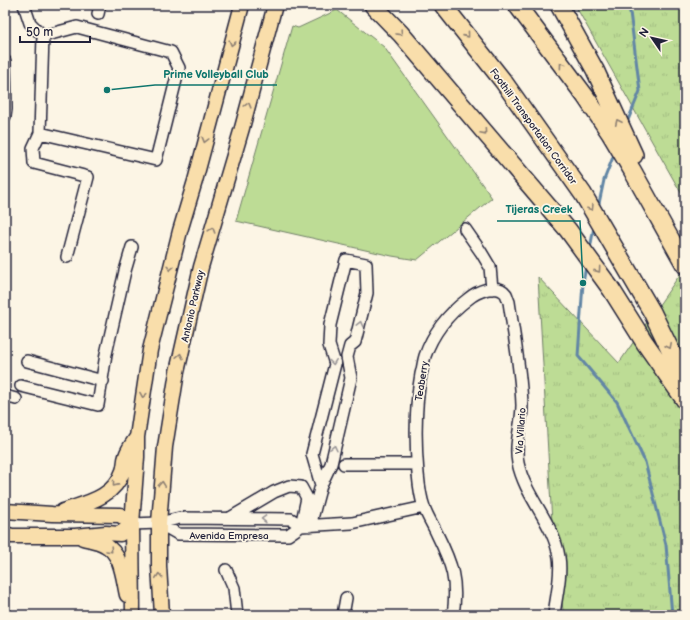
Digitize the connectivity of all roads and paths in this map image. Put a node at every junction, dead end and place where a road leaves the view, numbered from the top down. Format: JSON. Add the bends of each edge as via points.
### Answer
{"nodes":[{"id":1,"x":24,"y":5,"type":"edge"},
{"id":2,"x":242,"y":5,"type":"edge"},
{"id":3,"x":276,"y":5,"type":"edge"},
{"id":4,"x":373,"y":5,"type":"edge"},
{"id":5,"x":443,"y":5,"type":"edge"},
{"id":6,"x":517,"y":5,"type":"edge"},
{"id":7,"x":558,"y":5,"type":"edge"},
{"id":8,"x":43,"y":36,"type":"junction"},
{"id":9,"x":5,"y":61,"type":"edge"},
{"id":10,"x":5,"y":116,"type":"edge"},
{"id":11,"x":40,"y":134,"type":"junction"},
{"id":12,"x":465,"y":229,"type":"dead end"},
{"id":13,"x":132,"y":247,"type":"dead end"},
{"id":14,"x":67,"y":257,"type":"dead end"},
{"id":15,"x":683,"y":262,"type":"edge"},
{"id":16,"x":496,"y":289,"type":"junction"},
{"id":17,"x":26,"y":361,"type":"dead end"},
{"id":18,"x":685,"y":380,"type":"edge"},
{"id":19,"x":103,"y":381,"type":"junction"},
{"id":20,"x":21,"y":386,"type":"dead end"},
{"id":21,"x":5,"y":396,"type":"edge"},
{"id":22,"x":16,"y":399,"type":"dead end"},
{"id":23,"x":685,"y":400,"type":"edge"},
{"id":24,"x":137,"y":437,"type":"junction"},
{"id":25,"x":344,"y":464,"type":"dead end"},
{"id":26,"x":417,"y":464,"type":"junction"},
{"id":27,"x":322,"y":485,"type":"junction"},
{"id":28,"x":424,"y":507,"type":"junction"},
{"id":29,"x":5,"y":511,"type":"edge"},
{"id":30,"x":52,"y":514,"type":"junction"},
{"id":31,"x":230,"y":518,"type":"junction"},
{"id":32,"x":158,"y":523,"type":"junction"},
{"id":33,"x":132,"y":524,"type":"junction"},
{"id":34,"x":305,"y":526,"type":"junction"},
{"id":35,"x":5,"y":534,"type":"edge"},
{"id":36,"x":75,"y":536,"type":"junction"},
{"id":37,"x":226,"y":570,"type":"dead end"},
{"id":38,"x":346,"y":598,"type":"dead end"},
{"id":39,"x":133,"y":615,"type":"edge"},
{"id":40,"x":162,"y":615,"type":"edge"},
{"id":41,"x":237,"y":615,"type":"edge"},
{"id":42,"x":343,"y":615,"type":"edge"},
{"id":43,"x":453,"y":615,"type":"edge"},
{"id":44,"x":554,"y":615,"type":"edge"}],
"edges":[{"from":1,"to":8,"type":"street","via":[[30,23]]},
{"from":2,"to":24,"type":"main road","one_way":true,"via":[[150,350]]},
{"from":32,"to":3,"type":"main road","name":"Antonio Parkway","one_way":true,"via":[[170,413],[190,311]]},
{"from":4,"to":23,"type":"highway","one_way":true,"via":[[401,34],[568,230]]},
{"from":5,"to":18,"type":"highway","name":"Foothill Transportation Corridor","one_way":true,"via":[[503,81],[562,164],[652,312]]},
{"from":15,"to":6,"type":"highway","one_way":true,"via":[[622,152],[585,96]]},
{"from":15,"to":7,"type":"highway","one_way":true,"via":[[595,70]]},
{"from":8,"to":11,"type":"street"},
{"from":8,"to":11,"type":"street","via":[[77,27],[171,52],[179,68],[156,160]]},
{"from":9,"to":10,"type":"street"},
{"from":11,"to":14,"type":"street","via":[[33,148],[34,163],[88,177]]},
{"from":12,"to":16,"type":"street","name":"Via Villario","via":[[490,267]]},
{"from":13,"to":19,"type":"street","via":[[106,354]]},
{"from":16,"to":26,"type":"street","name":"Teaberry","via":[[484,290],[471,296],[456,308],[434,336],[425,357],[420,384],[416,416]]},
{"from":16,"to":44,"type":"street","name":"Via Villario","via":[[506,293],[509,302],[521,389],[522,408],[516,444],[518,463],[524,481],[553,537],[559,557],[560,576]]},
{"from":17,"to":19,"type":"street"},
{"from":19,"to":20,"type":"street","via":[[98,405]]},
{"from":21,"to":22,"type":"street"},
{"from":24,"to":30,"type":"main road","one_way":true,"via":[[126,455],[123,471],[115,486],[91,503]]},
{"from":24,"to":33,"type":"main road","via":[[138,457]]},
{"from":25,"to":26,"type":"street"},
{"from":26,"to":28,"type":"street","name":"Teaberry"},
{"from":27,"to":27,"type":"street","one_way":true,"via":[[331,464],[351,378],[347,357],[350,346],[355,342],[367,293],[366,264],[346,260],[330,325],[329,345],[335,364],[312,454]]},
{"from":27,"to":34,"type":"street"},
{"from":28,"to":34,"type":"street","name":"Avenida Empresa","via":[[352,523]]},
{"from":28,"to":43,"type":"street","name":"Teaberry","via":[[447,554],[452,571],[455,586]]},
{"from":29,"to":30,"type":"main road"},
{"from":30,"to":33,"type":"main road","via":[[120,515]]},
{"from":31,"to":32,"type":"street","name":"Avenida Empresa","via":[[180,518]]},
{"from":34,"to":31,"type":"street","name":"Avenida Empresa","one_way":true,"via":[[291,519]]},
{"from":31,"to":34,"type":"street","via":[[274,492],[289,486],[301,486],[307,498]]},
{"from":32,"to":33,"type":"street","name":"Avenida Empresa"},
{"from":32,"to":34,"type":"street","name":"Avenida Empresa","via":[[178,534],[288,535]]},
{"from":40,"to":32,"type":"main road","name":"Antonio Parkway","one_way":true},
{"from":33,"to":36,"type":"main road","name":"Avenida Empresa","via":[[120,534]]},
{"from":33,"to":39,"type":"main road"},
{"from":35,"to":36,"type":"main road","name":"Avenida Empresa"},
{"from":36,"to":39,"type":"main road","one_way":true,"via":[[105,545],[117,558]]},
{"from":37,"to":41,"type":"street","via":[[234,588]]},
{"from":38,"to":42,"type":"street"}]}
